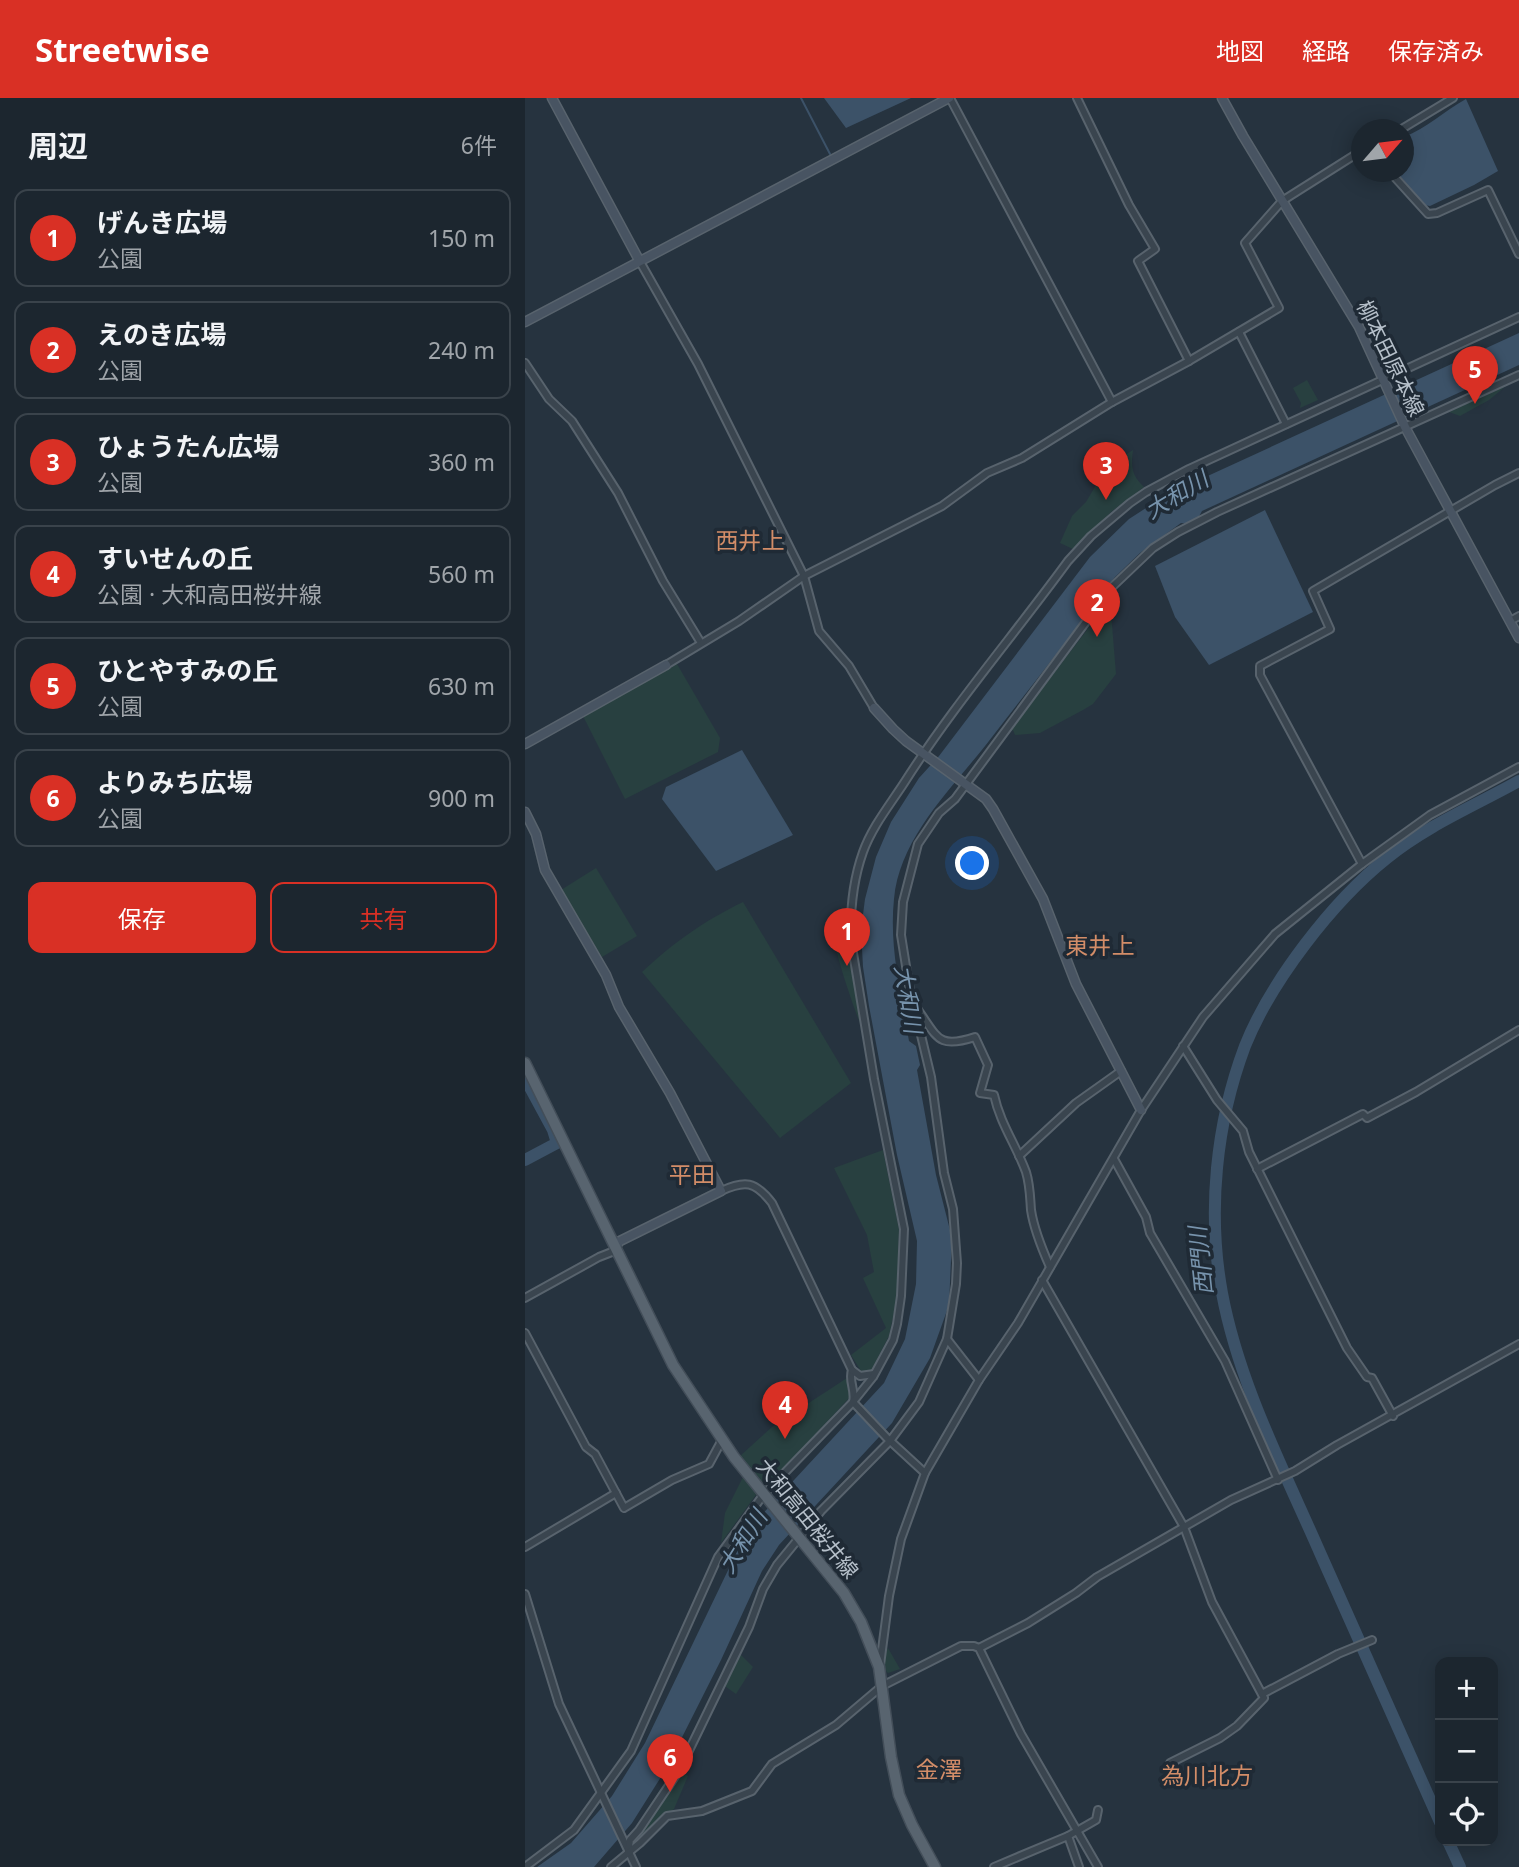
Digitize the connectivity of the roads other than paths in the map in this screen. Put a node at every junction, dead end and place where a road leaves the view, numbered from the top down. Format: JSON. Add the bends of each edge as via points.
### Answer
{"nodes":[{"id":1,"x":552,"y":98,"type":"edge"},
{"id":2,"x":949,"y":98,"type":"edge"},
{"id":3,"x":1077,"y":98,"type":"edge"},
{"id":4,"x":1222,"y":98,"type":"edge"},
{"id":5,"x":1453,"y":98,"type":"edge"},
{"id":6,"x":1414,"y":122,"type":"edge"},
{"id":7,"x":1351,"y":157,"type":"edge"},
{"id":8,"x":1398,"y":182,"type":"edge"},
{"id":9,"x":1282,"y":201,"type":"junction"},
{"id":10,"x":1519,"y":254,"type":"edge"},
{"id":11,"x":639,"y":260,"type":"junction"},
{"id":12,"x":1519,"y":317,"type":"edge"},
{"id":13,"x":525,"y":322,"type":"edge"},
{"id":14,"x":1239,"y":332,"type":"junction"},
{"id":15,"x":1189,"y":361,"type":"junction"},
{"id":16,"x":525,"y":363,"type":"edge"},
{"id":17,"x":1519,"y":375,"type":"edge"},
{"id":18,"x":1383,"y":380,"type":"junction"},
{"id":19,"x":1112,"y":402,"type":"junction"},
{"id":20,"x":1286,"y":424,"type":"junction"},
{"id":21,"x":1405,"y":426,"type":"junction"},
{"id":22,"x":1519,"y":473,"type":"edge"},
{"id":23,"x":1450,"y":510,"type":"junction"},
{"id":24,"x":804,"y":576,"type":"junction"},
{"id":25,"x":1519,"y":616,"type":"edge"},
{"id":26,"x":1510,"y":621,"type":"junction"},
{"id":27,"x":1519,"y":638,"type":"edge"},
{"id":28,"x":701,"y":643,"type":"junction"},
{"id":29,"x":666,"y":665,"type":"joint"},
{"id":30,"x":874,"y":708,"type":"joint"},
{"id":31,"x":525,"y":744,"type":"edge"},
{"id":32,"x":924,"y":754,"type":"junction"},
{"id":33,"x":1519,"y":767,"type":"edge"},
{"id":34,"x":964,"y":784,"type":"junction"},
{"id":35,"x":525,"y":812,"type":"edge"},
{"id":36,"x":1362,"y":863,"type":"junction"},
{"id":37,"x":914,"y":1004,"type":"junction"},
{"id":38,"x":1519,"y":1030,"type":"edge"},
{"id":39,"x":1183,"y":1046,"type":"junction"},
{"id":40,"x":525,"y":1063,"type":"edge"},
{"id":41,"x":1121,"y":1071,"type":"junction"},
{"id":42,"x":1141,"y":1110,"type":"junction"},
{"id":43,"x":1019,"y":1156,"type":"junction"},
{"id":44,"x":1114,"y":1159,"type":"junction"},
{"id":45,"x":1257,"y":1169,"type":"junction"},
{"id":46,"x":721,"y":1191,"type":"junction"},
{"id":47,"x":616,"y":1249,"type":"junction"},
{"id":48,"x":1050,"y":1268,"type":"junction"},
{"id":49,"x":1042,"y":1280,"type":"junction"},
{"id":50,"x":525,"y":1298,"type":"edge"},
{"id":51,"x":525,"y":1333,"type":"edge"},
{"id":52,"x":947,"y":1339,"type":"junction"},
{"id":53,"x":1519,"y":1344,"type":"edge"},
{"id":54,"x":852,"y":1370,"type":"junction"},
{"id":55,"x":874,"y":1374,"type":"junction"},
{"id":56,"x":979,"y":1380,"type":"junction"},
{"id":57,"x":854,"y":1403,"type":"junction"},
{"id":58,"x":1393,"y":1416,"type":"junction"},
{"id":59,"x":722,"y":1440,"type":"junction"},
{"id":60,"x":889,"y":1440,"type":"junction"},
{"id":61,"x":925,"y":1473,"type":"junction"},
{"id":62,"x":1280,"y":1480,"type":"junction"},
{"id":63,"x":616,"y":1493,"type":"junction"},
{"id":64,"x":765,"y":1496,"type":"junction"},
{"id":65,"x":1184,"y":1527,"type":"junction"},
{"id":66,"x":798,"y":1536,"type":"junction"},
{"id":67,"x":525,"y":1547,"type":"edge"},
{"id":68,"x":525,"y":1594,"type":"edge"},
{"id":69,"x":1371,"y":1641,"type":"dead end"},
{"id":70,"x":979,"y":1648,"type":"junction"},
{"id":71,"x":879,"y":1667,"type":"junction"},
{"id":72,"x":882,"y":1686,"type":"junction"},
{"id":73,"x":1262,"y":1693,"type":"junction"},
{"id":74,"x":1170,"y":1763,"type":"dead end"},
{"id":75,"x":601,"y":1795,"type":"junction"},
{"id":76,"x":1098,"y":1810,"type":"dead end"},
{"id":77,"x":1077,"y":1830,"type":"junction"},
{"id":78,"x":1068,"y":1836,"type":"junction"},
{"id":79,"x":627,"y":1848,"type":"junction"},
{"id":80,"x":525,"y":1867,"type":"edge"},
{"id":81,"x":611,"y":1867,"type":"edge"},
{"id":82,"x":636,"y":1867,"type":"edge"},
{"id":83,"x":935,"y":1867,"type":"edge"},
{"id":84,"x":994,"y":1867,"type":"edge"},
{"id":85,"x":1079,"y":1867,"type":"edge"},
{"id":86,"x":1098,"y":1867,"type":"edge"}],
"edges":[{"from":1,"to":11,"type":"street"},
{"from":2,"to":11,"type":"street"},
{"from":2,"to":19,"type":"street"},
{"from":3,"to":15,"type":"street","via":[[1155,249],[1137,261]]},
{"from":4,"to":9,"type":"street","name":"柳本田原本線"},
{"from":5,"to":6,"type":"street"},
{"from":7,"to":9,"type":"street"},
{"from":8,"to":10,"type":"street","via":[[1428,214],[1489,190]]},
{"from":9,"to":14,"type":"street","via":[[1245,243],[1279,308]]},
{"from":9,"to":18,"type":"street","name":"柳本田原本線","via":[[1359,327]]},
{"from":11,"to":13,"type":"street"},
{"from":11,"to":24,"type":"street","via":[[698,364]]},
{"from":12,"to":18,"type":"street"},
{"from":14,"to":15,"type":"street"},
{"from":14,"to":20,"type":"street"},
{"from":15,"to":19,"type":"street"},
{"from":16,"to":28,"type":"street","via":[[549,399],[572,421],[618,493]]},
{"from":17,"to":21,"type":"street"},
{"from":18,"to":20,"type":"street"},
{"from":18,"to":21,"type":"street","name":"柳本田原本線"},
{"from":19,"to":24,"type":"street","via":[[1022,458],[987,473],[942,506]]},
{"from":20,"to":32,"type":"street","via":[[1146,492],[1091,536]]},
{"from":21,"to":23,"type":"street","name":"柳本田原本線"},
{"from":21,"to":34,"type":"street","via":[[1217,512],[1153,548],[1111,588]]},
{"from":22,"to":23,"type":"street"},
{"from":23,"to":26,"type":"street","name":"柳本田原本線"},
{"from":23,"to":36,"type":"street","via":[[1313,592],[1330,629],[1260,666],[1260,675]]},
{"from":24,"to":28,"type":"street"},
{"from":24,"to":30,"type":"street","via":[[819,631],[849,666]]},
{"from":25,"to":26,"type":"street"},
{"from":26,"to":27,"type":"street","name":"柳本田原本線"},
{"from":28,"to":29,"type":"street"},
{"from":29,"to":31,"type":"street"},
{"from":30,"to":32,"type":"street"},
{"from":32,"to":34,"type":"street"},
{"from":32,"to":55,"type":"street","via":[[876,823],[863,852],[851,920],[874,1079],[904,1229],[897,1324]]},
{"from":33,"to":36,"type":"street","via":[[1430,815]]},
{"from":34,"to":37,"type":"street","via":[[929,826],[909,871],[901,935]]},
{"from":34,"to":41,"type":"street","via":[[993,809],[1043,899],[1070,970]]},
{"from":35,"to":46,"type":"street","via":[[536,834],[544,870],[606,975],[619,1007]]},
{"from":36,"to":39,"type":"street","via":[[1265,943]]},
{"from":37,"to":43,"type":"street","via":[[941,1040],[954,1044],[975,1037],[988,1065],[981,1093],[994,1095]]},
{"from":37,"to":52,"type":"street","via":[[954,1220],[956,1284]]},
{"from":38,"to":45,"type":"street","via":[[1367,1118],[1363,1114]]},
{"from":39,"to":42,"type":"street"},
{"from":39,"to":45,"type":"street","via":[[1243,1131]]},
{"from":40,"to":47,"type":"main road","name":"大和高田桜井線"},
{"from":41,"to":42,"type":"street"},
{"from":41,"to":43,"type":"street","via":[[1076,1103]]},
{"from":42,"to":44,"type":"street"},
{"from":43,"to":48,"type":"street","via":[[1031,1191],[1039,1242]]},
{"from":44,"to":48,"type":"street"},
{"from":44,"to":62,"type":"street","via":[[1156,1244],[1225,1361]]},
{"from":45,"to":58,"type":"street","via":[[1347,1348],[1372,1378]]},
{"from":46,"to":47,"type":"street","via":[[621,1241]]},
{"from":46,"to":54,"type":"street","via":[[746,1183],[756,1186],[772,1203]]},
{"from":47,"to":50,"type":"street"},
{"from":47,"to":59,"type":"main road","name":"大和高田桜井線","via":[[673,1365]]},
{"from":48,"to":49,"type":"street"},
{"from":49,"to":56,"type":"street"},
{"from":49,"to":65,"type":"street"},
{"from":51,"to":63,"type":"street"},
{"from":52,"to":56,"type":"street"},
{"from":52,"to":60,"type":"street","via":[[919,1402]]},
{"from":53,"to":58,"type":"street"},
{"from":54,"to":55,"type":"street","via":[[860,1376]]},
{"from":54,"to":57,"type":"street"},
{"from":55,"to":57,"type":"street"},
{"from":56,"to":61,"type":"street"},
{"from":57,"to":60,"type":"street"},
{"from":57,"to":64,"type":"street"},
{"from":58,"to":62,"type":"street"},
{"from":59,"to":63,"type":"street","via":[[709,1464],[624,1508]]},
{"from":59,"to":64,"type":"main road","name":"大和高田桜井線"},
{"from":60,"to":61,"type":"street"},
{"from":60,"to":66,"type":"street"},
{"from":61,"to":71,"type":"street","via":[[901,1539]]},
{"from":62,"to":65,"type":"street","via":[[1231,1500]]},
{"from":63,"to":67,"type":"street"},
{"from":64,"to":66,"type":"main road","name":"大和高田桜井線"},
{"from":64,"to":75,"type":"street","via":[[719,1557],[631,1751]]},
{"from":65,"to":70,"type":"street"},
{"from":65,"to":73,"type":"street","via":[[1212,1602]]},
{"from":66,"to":71,"type":"main road","name":"大和高田桜井線","via":[[844,1593]]},
{"from":66,"to":79,"type":"street","via":[[763,1589],[680,1769]]},
{"from":68,"to":75,"type":"street","via":[[559,1704]]},
{"from":69,"to":73,"type":"street"},
{"from":70,"to":72,"type":"street","via":[[961,1646]]},
{"from":70,"to":77,"type":"street","via":[[1021,1734]]},
{"from":71,"to":72,"type":"main road","name":"大和高田桜井線"},
{"from":72,"to":79,"type":"street","via":[[836,1725],[772,1764],[752,1791],[702,1811],[667,1816],[640,1843]]},
{"from":72,"to":83,"type":"main road","name":"大和高田桜井線","via":[[899,1795]]},
{"from":73,"to":74,"type":"street","via":[[1264,1698],[1237,1726]]},
{"from":75,"to":79,"type":"street"},
{"from":75,"to":80,"type":"street","via":[[574,1830]]},
{"from":76,"to":77,"type":"street","via":[[1096,1820]]},
{"from":77,"to":78,"type":"street"},
{"from":77,"to":86,"type":"street"},
{"from":78,"to":84,"type":"street"},
{"from":78,"to":85,"type":"street"},
{"from":79,"to":81,"type":"street"},
{"from":79,"to":82,"type":"street"}]}
